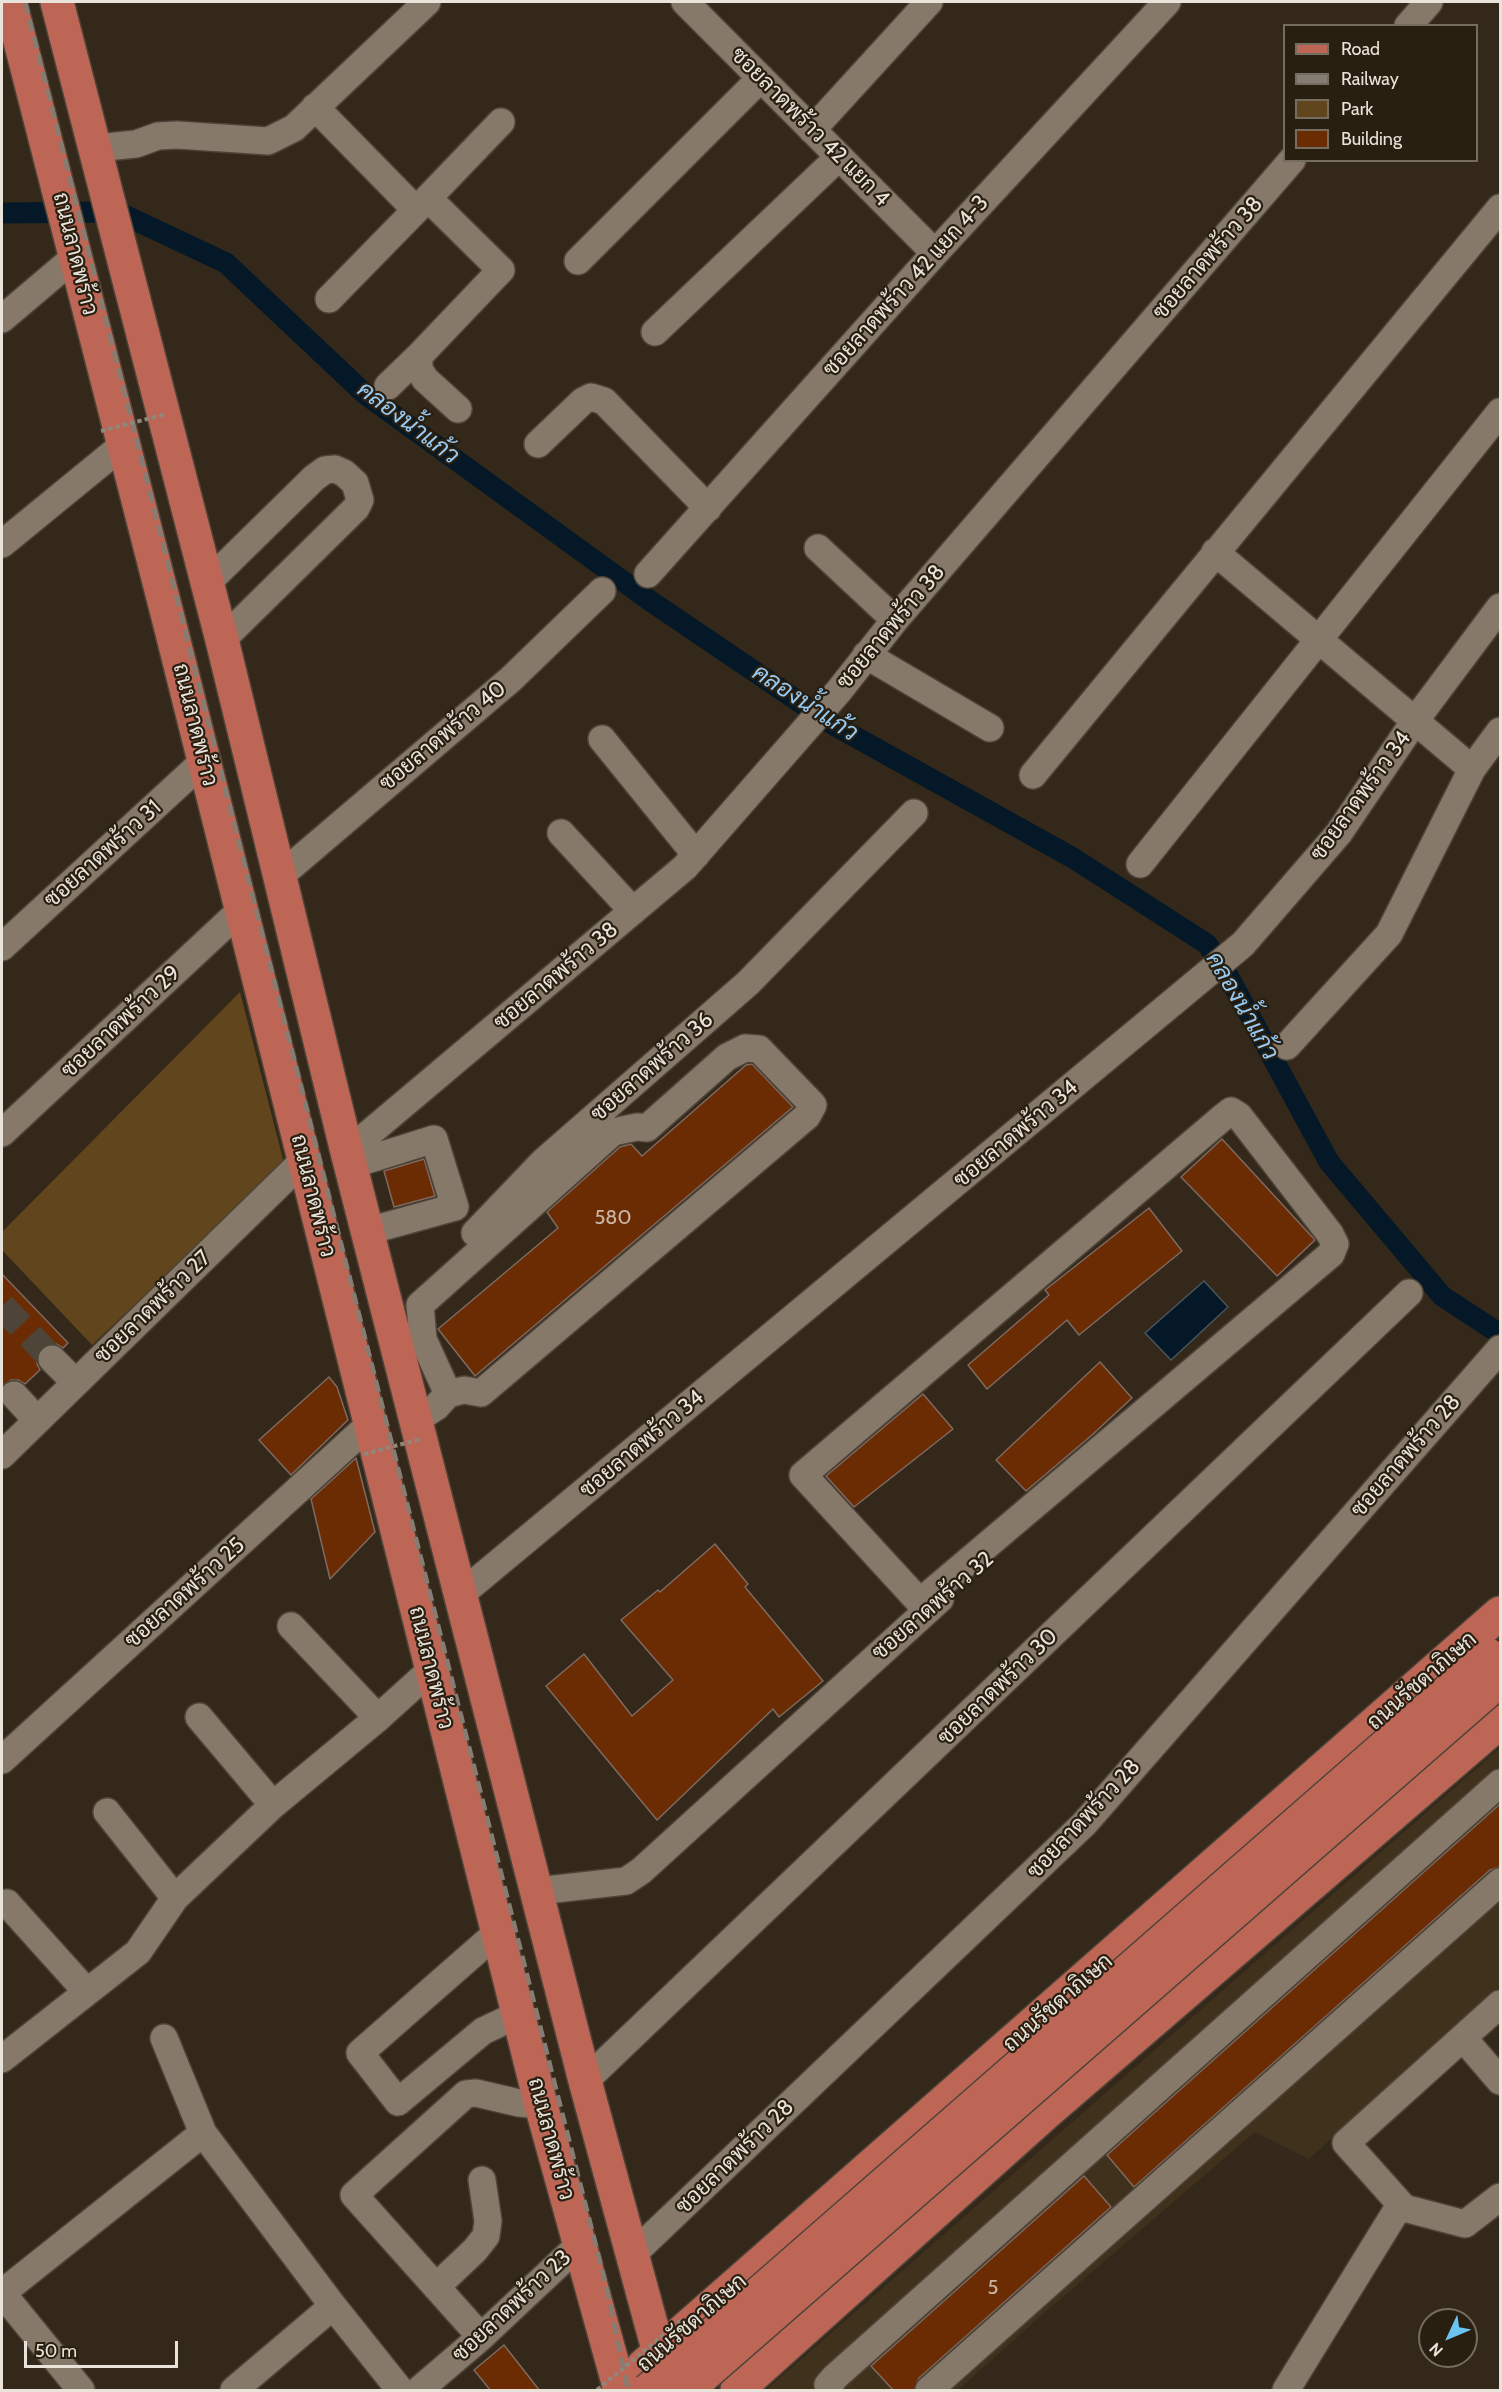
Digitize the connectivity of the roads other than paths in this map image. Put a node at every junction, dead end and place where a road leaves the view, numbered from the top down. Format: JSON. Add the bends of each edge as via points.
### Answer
{"nodes":[{"id":1,"x":10,"y":2,"type":"edge"},
{"id":2,"x":57,"y":2,"type":"edge"},
{"id":3,"x":427,"y":2,"type":"edge"},
{"id":4,"x":685,"y":2,"type":"edge"},
{"id":5,"x":929,"y":2,"type":"edge"},
{"id":6,"x":1167,"y":2,"type":"edge"},
{"id":7,"x":1429,"y":2,"type":"edge"},
{"id":8,"x":1410,"y":24,"type":"edge"},
{"id":9,"x":762,"y":78,"type":"junction"},
{"id":10,"x":315,"y":107,"type":"junction"},
{"id":11,"x":501,"y":122,"type":"dead end"},
{"id":12,"x":812,"y":130,"type":"junction"},
{"id":13,"x":96,"y":148,"type":"junction"},
{"id":14,"x":839,"y":157,"type":"junction"},
{"id":15,"x":1290,"y":162,"type":"edge"},
{"id":16,"x":422,"y":204,"type":"junction"},
{"id":17,"x":1500,"y":208,"type":"edge"},
{"id":18,"x":74,"y":249,"type":"junction"},
{"id":19,"x":935,"y":253,"type":"junction"},
{"id":20,"x":578,"y":261,"type":"dead end"},
{"id":21,"x":329,"y":299,"type":"dead end"},
{"id":22,"x":2,"y":319,"type":"edge"},
{"id":23,"x":655,"y":332,"type":"dead end"},
{"id":24,"x":419,"y":356,"type":"junction"},
{"id":25,"x":155,"y":382,"type":"junction"},
{"id":26,"x":388,"y":386,"type":"dead end"},
{"id":27,"x":111,"y":393,"type":"junction"},
{"id":28,"x":458,"y":409,"type":"dead end"},
{"id":29,"x":1500,"y":412,"type":"edge"},
{"id":30,"x":112,"y":438,"type":"junction"},
{"id":31,"x":537,"y":444,"type":"dead end"},
{"id":32,"x":708,"y":508,"type":"junction"},
{"id":33,"x":2,"y":543,"type":"edge"},
{"id":34,"x":818,"y":548,"type":"dead end"},
{"id":35,"x":1215,"y":552,"type":"junction"},
{"id":36,"x":648,"y":574,"type":"dead end"},
{"id":37,"x":206,"y":584,"type":"junction"},
{"id":38,"x":602,"y":591,"type":"dead end"},
{"id":39,"x":1500,"y":607,"type":"edge"},
{"id":40,"x":895,"y":620,"type":"junction"},
{"id":41,"x":222,"y":640,"type":"junction"},
{"id":42,"x":1318,"y":640,"type":"junction"},
{"id":43,"x":866,"y":655,"type":"junction"},
{"id":44,"x":1414,"y":722,"type":"junction"},
{"id":45,"x":990,"y":728,"type":"dead end"},
{"id":46,"x":1500,"y":731,"type":"edge"},
{"id":47,"x":602,"y":739,"type":"dead end"},
{"id":48,"x":204,"y":761,"type":"junction"},
{"id":49,"x":1472,"y":769,"type":"junction"},
{"id":50,"x":1034,"y":775,"type":"dead end"},
{"id":51,"x":914,"y":813,"type":"dead end"},
{"id":52,"x":561,"y":833,"type":"dead end"},
{"id":53,"x":696,"y":855,"type":"junction"},
{"id":54,"x":1140,"y":864,"type":"dead end"},
{"id":55,"x":279,"y":876,"type":"junction"},
{"id":56,"x":241,"y":910,"type":"junction"},
{"id":57,"x":633,"y":910,"type":"junction"},
{"id":58,"x":2,"y":946,"type":"edge"},
{"id":59,"x":1287,"y":1046,"type":"dead end"},
{"id":60,"x":2,"y":1133,"type":"edge"},
{"id":61,"x":349,"y":1158,"type":"junction"},
{"id":62,"x":304,"y":1160,"type":"junction"},
{"id":63,"x":368,"y":1231,"type":"junction"},
{"id":64,"x":1314,"y":1279,"type":"dead end"},
{"id":65,"x":1409,"y":1293,"type":"dead end"},
{"id":66,"x":390,"y":1320,"type":"junction"},
{"id":67,"x":1497,"y":1353,"type":"edge"},
{"id":68,"x":52,"y":1359,"type":"tunnel mouth"},
{"id":69,"x":76,"y":1383,"type":"junction"},
{"id":70,"x":448,"y":1394,"type":"junction"},
{"id":71,"x":14,"y":1395,"type":"dead end"},
{"id":72,"x":37,"y":1420,"type":"junction"},
{"id":73,"x":418,"y":1429,"type":"junction"},
{"id":74,"x":367,"y":1439,"type":"junction"},
{"id":75,"x":2,"y":1455,"type":"edge"},
{"id":76,"x":461,"y":1594,"type":"junction"},
{"id":77,"x":923,"y":1606,"type":"junction"},
{"id":78,"x":1500,"y":1613,"type":"edge"},
{"id":79,"x":291,"y":1626,"type":"dead end"},
{"id":80,"x":1497,"y":1660,"type":"edge"},
{"id":81,"x":431,"y":1670,"type":"junction"},
{"id":82,"x":199,"y":1717,"type":"dead end"},
{"id":83,"x":378,"y":1718,"type":"junction"},
{"id":84,"x":1500,"y":1722,"type":"edge"},
{"id":85,"x":2,"y":1760,"type":"edge"},
{"id":86,"x":1500,"y":1783,"type":"edge"},
{"id":87,"x":273,"y":1805,"type":"junction"},
{"id":88,"x":107,"y":1812,"type":"dead end"},
{"id":89,"x":1500,"y":1882,"type":"edge"},
{"id":90,"x":537,"y":1891,"type":"junction"},
{"id":91,"x":175,"y":1898,"type":"junction"},
{"id":92,"x":7,"y":1903,"type":"dead end"},
{"id":93,"x":498,"y":1932,"type":"junction"},
{"id":94,"x":1098,"y":1968,"type":"junction"},
{"id":95,"x":87,"y":1992,"type":"junction"},
{"id":96,"x":1500,"y":2004,"type":"edge"},
{"id":97,"x":519,"y":2014,"type":"junction"},
{"id":98,"x":1148,"y":2025,"type":"junction"},
{"id":99,"x":164,"y":2038,"type":"dead end"},
{"id":100,"x":1464,"y":2038,"type":"junction"},
{"id":101,"x":2,"y":2059,"type":"edge"},
{"id":102,"x":585,"y":2081,"type":"junction"},
{"id":103,"x":1500,"y":2081,"type":"edge"},
{"id":104,"x":541,"y":2104,"type":"junction"},
{"id":105,"x":937,"y":2109,"type":"junction"},
{"id":106,"x":203,"y":2133,"type":"junction"},
{"id":107,"x":988,"y":2164,"type":"junction"},
{"id":108,"x":482,"y":2180,"type":"dead end"},
{"id":109,"x":1500,"y":2197,"type":"edge"},
{"id":110,"x":1404,"y":2208,"type":"junction"},
{"id":111,"x":579,"y":2245,"type":"junction"},
{"id":112,"x":632,"y":2255,"type":"junction"},
{"id":113,"x":436,"y":2287,"type":"junction"},
{"id":114,"x":2,"y":2293,"type":"edge"},
{"id":115,"x":333,"y":2306,"type":"junction"},
{"id":116,"x":481,"y":2337,"type":"junction"},
{"id":117,"x":659,"y":2354,"type":"junction"},
{"id":118,"x":625,"y":2389,"type":"edge"},
{"id":119,"x":81,"y":2391,"type":"edge"},
{"id":120,"x":234,"y":2391,"type":"edge"},
{"id":121,"x":400,"y":2391,"type":"edge"},
{"id":122,"x":419,"y":2391,"type":"edge"},
{"id":123,"x":666,"y":2391,"type":"edge"},
{"id":124,"x":687,"y":2391,"type":"edge"},
{"id":125,"x":737,"y":2391,"type":"edge"},
{"id":126,"x":830,"y":2391,"type":"edge"},
{"id":127,"x":929,"y":2391,"type":"edge"},
{"id":128,"x":1286,"y":2391,"type":"edge"}],
"edges":[{"from":1,"to":18,"type":"main road","name":"ถนนลาดพร้าว"},
{"from":2,"to":13,"type":"main road","name":"ถนนลาดพร้าว"},
{"from":3,"to":10,"type":"street"},
{"from":4,"to":9,"type":"street","name":"ซอยลาดพร้าว 42 แยก 4"},
{"from":5,"to":12,"type":"street"},
{"from":6,"to":19,"type":"street","name":"ซอยลาดพร้าว 42 แยก 4-3"},
{"from":7,"to":8,"type":"street"},
{"from":9,"to":12,"type":"street","name":"ซอยลาดพร้าว 42 แยก 4"},
{"from":9,"to":20,"type":"street"},
{"from":10,"to":13,"type":"street","via":[[294,128],[268,141],[177,135]]},
{"from":10,"to":16,"type":"street"},
{"from":11,"to":16,"type":"street"},
{"from":12,"to":14,"type":"street","name":"ซอยลาดพร้าว 42 แยก 4"},
{"from":13,"to":25,"type":"main road","name":"ถนนลาดพร้าว"},
{"from":14,"to":19,"type":"street","name":"ซอยลาดพร้าว 42 แยก 4"},
{"from":14,"to":23,"type":"street"},
{"from":15,"to":40,"type":"street","name":"ซอยลาดพร้าว 38"},
{"from":16,"to":21,"type":"street"},
{"from":16,"to":24,"type":"street","via":[[501,270]]},
{"from":17,"to":35,"type":"street"},
{"from":18,"to":22,"type":"street"},
{"from":18,"to":27,"type":"main road","name":"ถนนลาดพร้าว"},
{"from":19,"to":32,"type":"street","name":"ซอยลาดพร้าว 42 แยก 4-3"},
{"from":24,"to":26,"type":"street"},
{"from":24,"to":28,"type":"street","via":[[424,379]]},
{"from":25,"to":27,"type":"main road"},
{"from":25,"to":37,"type":"main road","name":"ถนนลาดพร้าว"},
{"from":27,"to":30,"type":"main road","name":"ถนนลาดพร้าว"},
{"from":29,"to":42,"type":"street"},
{"from":30,"to":33,"type":"street"},
{"from":30,"to":48,"type":"main road","name":"ถนนลาดพร้าว"},
{"from":31,"to":32,"type":"street","via":[[583,400],[591,397],[604,401]]},
{"from":32,"to":36,"type":"street","name":"ซอยลาดพร้าว 42 แยก 4-3"},
{"from":34,"to":40,"type":"street"},
{"from":35,"to":42,"type":"street"},
{"from":35,"to":50,"type":"street"},
{"from":37,"to":41,"type":"main road","name":"ถนนลาดพร้าว"},
{"from":37,"to":41,"type":"street","via":[[325,470],[335,469],[355,483],[360,500],[356,508]]},
{"from":38,"to":55,"type":"street","name":"ซอยลาดพร้าว 40","via":[[511,679]]},
{"from":39,"to":44,"type":"street","name":"ซอยลาดพร้าว 34"},
{"from":40,"to":43,"type":"street","name":"ซอยลาดพร้าว 38"},
{"from":41,"to":55,"type":"main road","name":"ถนนลาดพร้าว"},
{"from":42,"to":44,"type":"street"},
{"from":42,"to":54,"type":"street"},
{"from":43,"to":45,"type":"street"},
{"from":43,"to":53,"type":"street","name":"ซอยลาดพร้าว 38"},
{"from":44,"to":49,"type":"street"},
{"from":44,"to":76,"type":"street","name":"ซอยลาดพร้าว 34","via":[[1340,833],[1243,944]]},
{"from":46,"to":49,"type":"street"},
{"from":47,"to":53,"type":"street"},
{"from":48,"to":56,"type":"main road","name":"ถนนลาดพร้าว"},
{"from":48,"to":58,"type":"street","name":"ซอยลาดพร้าว 31"},
{"from":49,"to":59,"type":"street","via":[[1389,934]]},
{"from":51,"to":66,"type":"street","name":"ซอยลาดพร้าว 36","via":[[748,983],[543,1162]]},
{"from":52,"to":57,"type":"street"},
{"from":53,"to":57,"type":"street","name":"ซอยลาดพร้าว 38"},
{"from":55,"to":61,"type":"main road","name":"ถนนลาดพร้าว"},
{"from":56,"to":60,"type":"street","name":"ซอยลาดพร้าว 29"},
{"from":56,"to":62,"type":"main road","name":"ถนนลาดพร้าว"},
{"from":57,"to":61,"type":"street","name":"ซอยลาดพร้าว 38"},
{"from":61,"to":63,"type":"main road","name":"ถนนลาดพร้าว"},
{"from":61,"to":63,"type":"street","via":[[434,1139],[455,1207]]},
{"from":62,"to":69,"type":"street","name":"ซอยลาดพร้าว 27"},
{"from":62,"to":74,"type":"main road","name":"ถนนลาดพร้าว"},
{"from":63,"to":66,"type":"main road","name":"ถนนลาดพร้าว"},
{"from":64,"to":77,"type":"street","name":"ซอยลาดพร้าว 32"},
{"from":65,"to":102,"type":"street","name":"ซอยลาดพร้าว 30"},
{"from":66,"to":73,"type":"main road","name":"ถนนลาดพร้าว"},
{"from":67,"to":112,"type":"street","name":"ซอยลาดพร้าว 28","via":[[1084,1824]]},
{"from":68,"to":69,"type":"street"},
{"from":69,"to":72,"type":"street","name":"ซอยลาดพร้าว 27"},
{"from":70,"to":70,"type":"street","via":[[423,1339],[420,1305],[613,1132],[647,1128],[727,1057],[745,1048],[759,1049],[813,1105],[807,1116],[481,1393],[464,1390]]},
{"from":70,"to":73,"type":"street"},
{"from":71,"to":72,"type":"street"},
{"from":72,"to":75,"type":"street","name":"ซอยลาดพร้าว 27"},
{"from":73,"to":76,"type":"main road","name":"ถนนลาดพร้าว"},
{"from":74,"to":81,"type":"main road","name":"ถนนลาดพร้าว"},
{"from":74,"to":85,"type":"street","name":"ซอยลาดพร้าว 25"},
{"from":76,"to":90,"type":"main road","name":"ถนนลาดพร้าว"},
{"from":77,"to":77,"type":"street","via":[[803,1475],[1222,1118],[1231,1111],[1239,1116],[1329,1234],[1335,1244],[1331,1254]]},
{"from":77,"to":90,"type":"street","name":"ซอยลาดพร้าว 32","via":[[641,1871],[626,1881]]},
{"from":78,"to":94,"type":"main road","name":"ถนนรัชดาภิเษก"},
{"from":79,"to":83,"type":"street"},
{"from":80,"to":118,"type":"main road","name":"ถนนรัชดาภิเษก","bridge":true},
{"from":80,"to":124,"type":"main road","name":"ถนนรัชดาภิเษก","bridge":true},
{"from":81,"to":83,"type":"street"},
{"from":81,"to":93,"type":"main road","name":"ถนนลาดพร้าว"},
{"from":82,"to":87,"type":"street"},
{"from":83,"to":87,"type":"street"},
{"from":84,"to":98,"type":"main road"},
{"from":86,"to":126,"type":"street","via":[[835,2377],[828,2385]]},
{"from":87,"to":91,"type":"street"},
{"from":88,"to":91,"type":"street"},
{"from":89,"to":127,"type":"street"},
{"from":90,"to":102,"type":"main road","name":"ถนนลาดพร้าว"},
{"from":91,"to":95,"type":"street","via":[[138,1952]]},
{"from":92,"to":95,"type":"street"},
{"from":93,"to":97,"type":"main road","name":"ถนนลาดพร้าว"},
{"from":93,"to":97,"type":"street","via":[[360,2054],[398,2102],[483,2031]]},
{"from":94,"to":98,"type":"main road","via":[[1090,1996],[1094,2008],[1121,2029]]},
{"from":94,"to":105,"type":"main road","name":"ถนนรัชดาภิเษก"},
{"from":95,"to":101,"type":"street"},
{"from":96,"to":100,"type":"street"},
{"from":97,"to":104,"type":"main road","name":"ถนนลาดพร้าว"},
{"from":98,"to":107,"type":"main road"},
{"from":99,"to":106,"type":"street"},
{"from":100,"to":103,"type":"street"},
{"from":100,"to":110,"type":"street","via":[[1346,2143]]},
{"from":102,"to":112,"type":"main road","name":"ถนนลาดพร้าว"},
{"from":104,"to":111,"type":"main road","name":"ถนนลาดพร้าว"},
{"from":104,"to":113,"type":"street","via":[[466,2094],[354,2195]]},
{"from":105,"to":107,"type":"main road","via":[[932,2134],[952,2162],[963,2166]]},
{"from":105,"to":117,"type":"main road","name":"ถนนรัชดาภิเษก"},
{"from":106,"to":114,"type":"street"},
{"from":106,"to":115,"type":"street"},
{"from":107,"to":125,"type":"main road"},
{"from":108,"to":113,"type":"street","via":[[488,2221],[486,2236]]},
{"from":109,"to":110,"type":"street","via":[[1465,2224]]},
{"from":110,"to":128,"type":"street","via":[[1395,2213]]},
{"from":111,"to":116,"type":"street","name":"ซอยลาดพร้าว 23"},
{"from":111,"to":118,"type":"main road","name":"ถนนลาดพร้าว"},
{"from":112,"to":117,"type":"main road","name":"ถนนลาดพร้าว"},
{"from":113,"to":116,"type":"street"},
{"from":114,"to":119,"type":"street"},
{"from":115,"to":120,"type":"street"},
{"from":115,"to":121,"type":"street"},
{"from":116,"to":122,"type":"street","name":"ซอยลาดพร้าว 23"},
{"from":117,"to":118,"type":"main road","name":"ถนนรัชดาภิเษก"},
{"from":117,"to":123,"type":"main road","name":"ถนนลาดพร้าว"}]}
